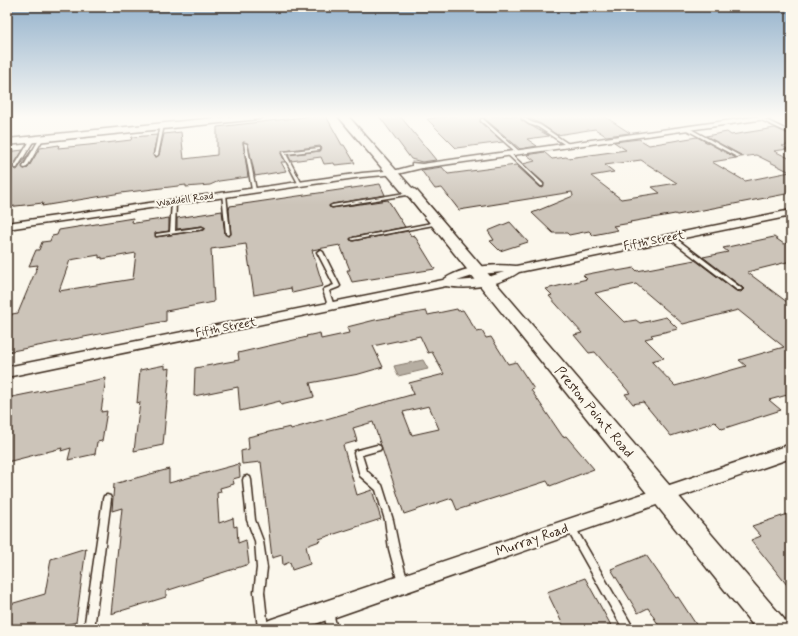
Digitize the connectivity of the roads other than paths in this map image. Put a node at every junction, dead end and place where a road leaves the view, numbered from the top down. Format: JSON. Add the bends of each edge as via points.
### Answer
{"nodes":[{"id":1,"x":32,"y":146,"type":"edge"},
{"id":2,"x":34,"y":146,"type":"edge"},
{"id":3,"x":158,"y":146,"type":"edge"},
{"id":4,"x":245,"y":146,"type":"edge"},
{"id":5,"x":370,"y":146,"type":"edge"},
{"id":6,"x":374,"y":146,"type":"edge"},
{"id":7,"x":511,"y":146,"type":"edge"},
{"id":8,"x":563,"y":146,"type":"edge"},
{"id":9,"x":719,"y":146,"type":"edge"},
{"id":10,"x":319,"y":149,"type":"dead end"},
{"id":11,"x":518,"y":152,"type":"junction"},
{"id":12,"x":508,"y":153,"type":"junction"},
{"id":13,"x":156,"y":155,"type":"dead end"},
{"id":14,"x":738,"y":156,"type":"dead end"},
{"id":15,"x":16,"y":167,"type":"dead end"},
{"id":16,"x":25,"y":167,"type":"dead end"},
{"id":17,"x":392,"y":170,"type":"junction"},
{"id":18,"x":300,"y":184,"type":"junction"},
{"id":19,"x":542,"y":185,"type":"dead end"},
{"id":20,"x":254,"y":190,"type":"junction"},
{"id":21,"x":224,"y":194,"type":"junction"},
{"id":22,"x":412,"y":194,"type":"junction"},
{"id":23,"x":174,"y":202,"type":"junction"},
{"id":24,"x":332,"y":206,"type":"dead end"},
{"id":25,"x":791,"y":214,"type":"edge"},
{"id":26,"x":437,"y":224,"type":"junction"},
{"id":27,"x":10,"y":225,"type":"edge"},
{"id":28,"x":202,"y":228,"type":"dead end"},
{"id":29,"x":172,"y":233,"type":"junction"},
{"id":30,"x":228,"y":234,"type":"dead end"},
{"id":31,"x":158,"y":235,"type":"dead end"},
{"id":32,"x":7,"y":237,"type":"edge"},
{"id":33,"x":672,"y":238,"type":"junction"},
{"id":34,"x":353,"y":239,"type":"dead end"},
{"id":35,"x":320,"y":252,"type":"dead end"},
{"id":36,"x":481,"y":277,"type":"junction"},
{"id":37,"x":738,"y":289,"type":"dead end"},
{"id":38,"x":331,"y":306,"type":"junction"},
{"id":39,"x":7,"y":372,"type":"edge"},
{"id":40,"x":377,"y":448,"type":"dead end"},
{"id":41,"x":791,"y":451,"type":"edge"},
{"id":42,"x":246,"y":480,"type":"dead end"},
{"id":43,"x":663,"y":495,"type":"junction"},
{"id":44,"x":107,"y":499,"type":"dead end"},
{"id":45,"x":570,"y":527,"type":"junction"},
{"id":46,"x":403,"y":584,"type":"junction"},
{"id":47,"x":328,"y":610,"type":"junction"},
{"id":48,"x":791,"y":622,"type":"edge"},
{"id":49,"x":89,"y":629,"type":"edge"},
{"id":50,"x":263,"y":629,"type":"edge"},
{"id":51,"x":272,"y":629,"type":"edge"},
{"id":52,"x":332,"y":629,"type":"edge"},
{"id":53,"x":629,"y":629,"type":"edge"},
{"id":54,"x":774,"y":629,"type":"edge"},
{"id":55,"x":780,"y":629,"type":"edge"}],
"edges":[{"from":1,"to":15,"type":"lane"},
{"from":2,"to":16,"type":"lane"},
{"from":3,"to":13,"type":"lane"},
{"from":4,"to":20,"type":"lane"},
{"from":5,"to":17,"type":"main road","name":"Preston Point Road"},
{"from":6,"to":17,"type":"main road","name":"Preston Point Road"},
{"from":7,"to":11,"type":"lane"},
{"from":8,"to":11,"type":"street","name":"Waddell Road"},
{"from":9,"to":14,"type":"lane"},
{"from":10,"to":18,"type":"lane","via":[[284,153]]},
{"from":11,"to":12,"type":"street","name":"Waddell Road"},
{"from":12,"to":17,"type":"street","name":"Waddell Road"},
{"from":12,"to":19,"type":"lane"},
{"from":17,"to":18,"type":"street","name":"Waddell Road"},
{"from":17,"to":22,"type":"main road","name":"Preston Point Road"},
{"from":18,"to":20,"type":"street","name":"Waddell Road"},
{"from":20,"to":21,"type":"street","name":"Waddell Road"},
{"from":21,"to":23,"type":"street","name":"Waddell Road"},
{"from":21,"to":30,"type":"lane"},
{"from":22,"to":24,"type":"lane"},
{"from":22,"to":26,"type":"main road","name":"Preston Point Road"},
{"from":23,"to":27,"type":"street","name":"Waddell Road"},
{"from":23,"to":29,"type":"lane"},
{"from":25,"to":33,"type":"street","name":"Fifth Street"},
{"from":26,"to":34,"type":"lane"},
{"from":26,"to":36,"type":"main road","name":"Preston Point Road"},
{"from":27,"to":32,"type":"street"},
{"from":28,"to":29,"type":"lane"},
{"from":29,"to":31,"type":"lane"},
{"from":33,"to":36,"type":"street","name":"Fifth Street","via":[[516,269],[509,275]]},
{"from":33,"to":37,"type":"lane"},
{"from":35,"to":38,"type":"lane","via":[[337,286],[326,290]]},
{"from":36,"to":38,"type":"street","name":"Fifth Street","via":[[457,285],[446,283]]},
{"from":36,"to":43,"type":"main road","name":"Preston Point Road"},
{"from":38,"to":39,"type":"street","name":"Fifth Street"},
{"from":40,"to":46,"type":"lane","via":[[358,453],[363,473],[379,488]]},
{"from":41,"to":43,"type":"street","name":"Murray Road"},
{"from":42,"to":50,"type":"lane","via":[[252,520],[259,541],[262,568],[259,592]]},
{"from":43,"to":45,"type":"street","name":"Murray Road"},
{"from":43,"to":54,"type":"main road","name":"Preston Point Road"},
{"from":44,"to":49,"type":"lane"},
{"from":45,"to":46,"type":"street","name":"Murray Road"},
{"from":45,"to":53,"type":"lane"},
{"from":46,"to":47,"type":"street","name":"Murray Road"},
{"from":47,"to":51,"type":"street","name":"Murray Road"},
{"from":47,"to":52,"type":"lane"},
{"from":48,"to":55,"type":"lane"}]}
